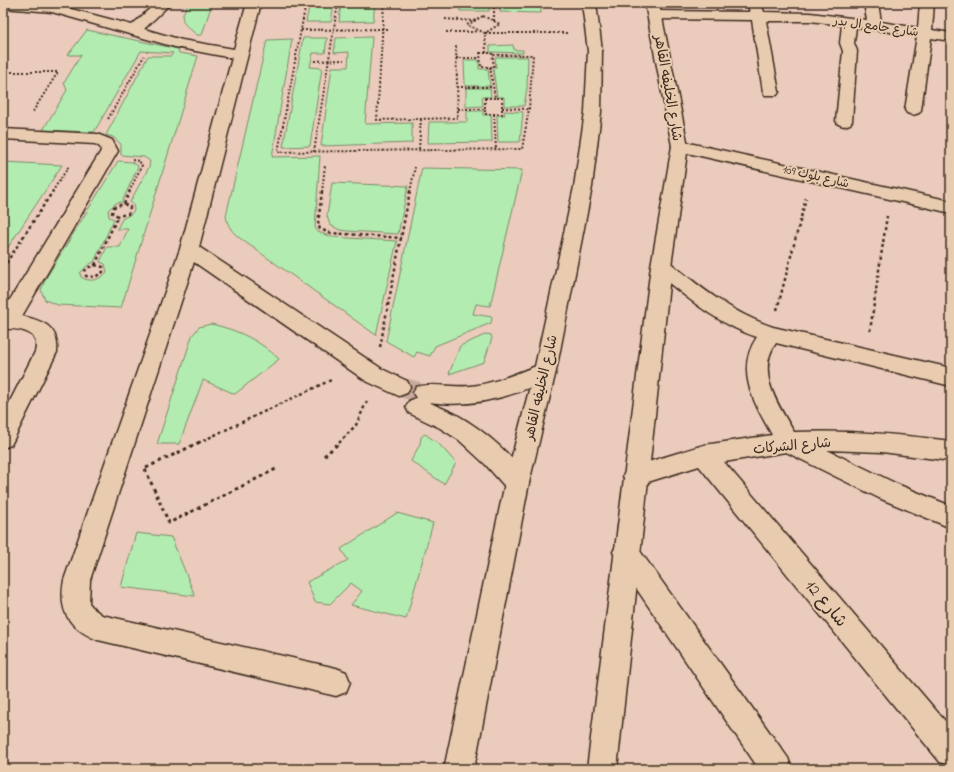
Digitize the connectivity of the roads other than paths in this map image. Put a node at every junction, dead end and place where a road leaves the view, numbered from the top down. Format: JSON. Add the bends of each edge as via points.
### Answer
{"nodes":[{"id":1,"x":164,"y":3,"type":"edge"},
{"id":2,"x":254,"y":3,"type":"edge"},
{"id":3,"x":589,"y":3,"type":"edge"},
{"id":4,"x":806,"y":3,"type":"edge"},
{"id":5,"x":871,"y":3,"type":"edge"},
{"id":6,"x":927,"y":3,"type":"edge"},
{"id":7,"x":3,"y":4,"type":"edge"},
{"id":8,"x":654,"y":9,"type":"edge"},
{"id":9,"x":756,"y":9,"type":"edge"},
{"id":10,"x":810,"y":17,"type":"junction"},
{"id":11,"x":850,"y":22,"type":"junction"},
{"id":12,"x":875,"y":25,"type":"junction"},
{"id":13,"x":135,"y":30,"type":"junction"},
{"id":14,"x":925,"y":33,"type":"junction"},
{"id":15,"x":951,"y":37,"type":"edge"},
{"id":16,"x":241,"y":55,"type":"junction"},
{"id":17,"x":771,"y":92,"type":"dead end"},
{"id":18,"x":913,"y":110,"type":"dead end"},
{"id":19,"x":844,"y":121,"type":"dead end"},
{"id":20,"x":11,"y":135,"type":"edge"},
{"id":21,"x":680,"y":146,"type":"junction"},
{"id":22,"x":951,"y":207,"type":"edge"},
{"id":23,"x":189,"y":249,"type":"junction"},
{"id":24,"x":661,"y":266,"type":"junction"},
{"id":25,"x":5,"y":321,"type":"edge"},
{"id":26,"x":771,"y":334,"type":"junction"},
{"id":27,"x":545,"y":371,"type":"junction"},
{"id":28,"x":951,"y":377,"type":"edge"},
{"id":29,"x":397,"y":391,"type":"tunnel mouth"},
{"id":30,"x":457,"y":396,"type":"junction"},
{"id":31,"x":448,"y":421,"type":"junction"},
{"id":32,"x":3,"y":438,"type":"edge"},
{"id":33,"x":788,"y":442,"type":"junction"},
{"id":34,"x":951,"y":451,"type":"edge"},
{"id":35,"x":704,"y":455,"type":"junction"},
{"id":36,"x":635,"y":476,"type":"junction"},
{"id":37,"x":517,"y":483,"type":"junction"},
{"id":38,"x":951,"y":517,"type":"edge"},
{"id":39,"x":626,"y":552,"type":"junction"},
{"id":40,"x":336,"y":682,"type":"dead end"},
{"id":41,"x":951,"y":751,"type":"edge"},
{"id":42,"x":459,"y":769,"type":"edge"},
{"id":43,"x":602,"y":769,"type":"edge"},
{"id":44,"x":778,"y":769,"type":"edge"}],
"edges":[{"from":1,"to":13,"type":"street"},
{"from":2,"to":16,"type":"street"},
{"from":3,"to":27,"type":"street","name":"شارع الخليفه القاهر","via":[[595,51],[593,112],[583,188]]},
{"from":4,"to":10,"type":"street"},
{"from":5,"to":12,"type":"street"},
{"from":6,"to":14,"type":"street"},
{"from":7,"to":13,"type":"street","via":[[66,11]]},
{"from":8,"to":9,"type":"street","name":"شارع جامع ال بدر"},
{"from":8,"to":21,"type":"street","name":"شارع الخليفه القاهر"},
{"from":9,"to":10,"type":"street","name":"شارع جامع ال بدر"},
{"from":9,"to":17,"type":"street"},
{"from":10,"to":11,"type":"street","name":"شارع جامع ال بدر"},
{"from":11,"to":12,"type":"street","name":"شارع جامع ال بدر"},
{"from":11,"to":19,"type":"street"},
{"from":12,"to":14,"type":"street","name":"شارع جامع ال بدر"},
{"from":13,"to":16,"type":"street","via":[[180,44]]},
{"from":14,"to":15,"type":"street","name":"شارع جامع ال بدر"},
{"from":14,"to":18,"type":"street"},
{"from":16,"to":23,"type":"street"},
{"from":20,"to":25,"type":"street","via":[[97,139],[109,145],[110,150],[12,315]]},
{"from":21,"to":22,"type":"street","name":"شارع بلوك 109"},
{"from":21,"to":24,"type":"street","name":"شارع الخليفه القاهر"},
{"from":23,"to":29,"type":"street"},
{"from":23,"to":40,"type":"street","via":[[77,580],[74,595],[76,610],[85,621],[98,627]]},
{"from":24,"to":26,"type":"street","via":[[708,304],[748,326]]},
{"from":24,"to":36,"type":"street","name":"شارع الخليفه القاهر"},
{"from":25,"to":32,"type":"street","via":[[39,329],[47,339],[48,346]]},
{"from":26,"to":28,"type":"street"},
{"from":26,"to":33,"type":"street","via":[[762,347],[757,363],[758,381],[763,399]]},
{"from":27,"to":30,"type":"street","via":[[496,391]]},
{"from":27,"to":37,"type":"street","name":"شارع الخليفه القاهر"},
{"from":30,"to":31,"type":"street"},
{"from":30,"to":31,"type":"street","via":[[420,400]]},
{"from":31,"to":37,"type":"street","via":[[485,448]]},
{"from":33,"to":34,"type":"street","name":"شارع الشركات","via":[[882,442]]},
{"from":33,"to":35,"type":"street","name":"شارع الشركات"},
{"from":33,"to":38,"type":"street"},
{"from":35,"to":36,"type":"street","name":"شارع الشركات"},
{"from":35,"to":41,"type":"street","name":"شارع 12"},
{"from":36,"to":39,"type":"street","name":"شارع الخليفه القاهر"},
{"from":37,"to":42,"type":"street","name":"شارع الخليفه القاهر"},
{"from":39,"to":43,"type":"street","name":"شارع الخليفه القاهر"},
{"from":39,"to":44,"type":"street"}]}
